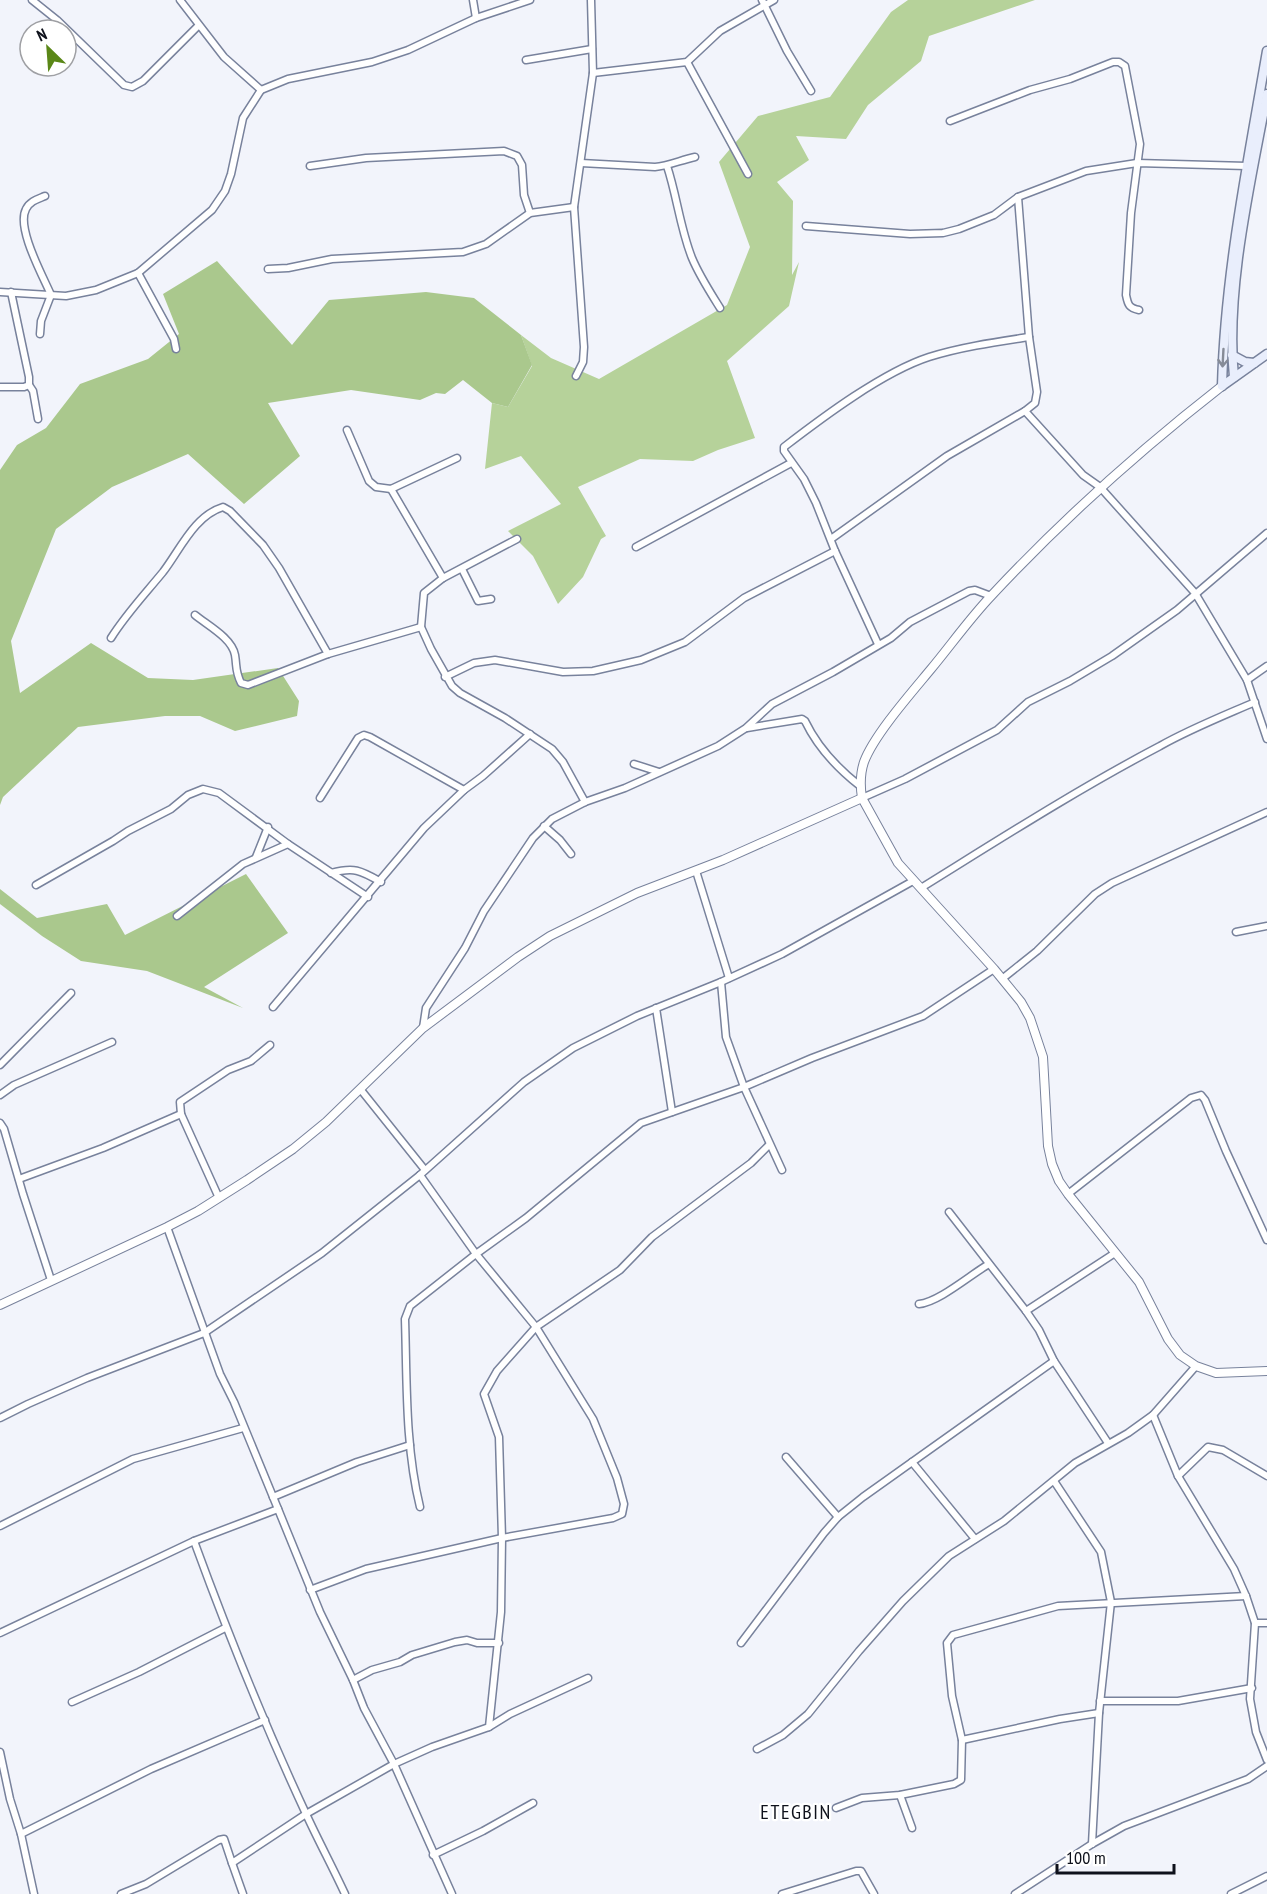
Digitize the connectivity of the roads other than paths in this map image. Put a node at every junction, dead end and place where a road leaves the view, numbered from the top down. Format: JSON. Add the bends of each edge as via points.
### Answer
{"nodes":[{"id":1,"x":32,"y":0,"type":"edge"},
{"id":2,"x":180,"y":0,"type":"edge"},
{"id":3,"x":472,"y":0,"type":"edge"},
{"id":4,"x":530,"y":0,"type":"edge"},
{"id":5,"x":591,"y":0,"type":"edge"},
{"id":6,"x":774,"y":0,"type":"edge"},
{"id":7,"x":763,"y":2,"type":"edge"},
{"id":8,"x":476,"y":18,"type":"junction"},
{"id":9,"x":198,"y":26,"type":"junction"},
{"id":10,"x":592,"y":49,"type":"junction"},
{"id":11,"x":1267,"y":51,"type":"edge"},
{"id":12,"x":526,"y":60,"type":"dead end"},
{"id":13,"x":687,"y":62,"type":"junction"},
{"id":14,"x":593,"y":73,"type":"junction"},
{"id":15,"x":261,"y":90,"type":"junction"},
{"id":16,"x":811,"y":91,"type":"dead end"},
{"id":17,"x":1267,"y":94,"type":"edge"},
{"id":18,"x":950,"y":121,"type":"dead end"},
{"id":19,"x":695,"y":157,"type":"dead end"},
{"id":20,"x":581,"y":163,"type":"junction"},
{"id":21,"x":1137,"y":163,"type":"junction"},
{"id":22,"x":310,"y":166,"type":"dead end"},
{"id":23,"x":667,"y":166,"type":"junction"},
{"id":24,"x":1247,"y":166,"type":"junction"},
{"id":25,"x":748,"y":174,"type":"dead end"},
{"id":26,"x":45,"y":196,"type":"dead end"},
{"id":27,"x":1018,"y":197,"type":"junction"},
{"id":28,"x":574,"y":207,"type":"junction"},
{"id":29,"x":530,"y":213,"type":"junction"},
{"id":30,"x":806,"y":226,"type":"dead end"},
{"id":31,"x":268,"y":269,"type":"dead end"},
{"id":32,"x":138,"y":273,"type":"junction"},
{"id":33,"x":0,"y":291,"type":"edge"},
{"id":34,"x":11,"y":292,"type":"junction"},
{"id":35,"x":51,"y":295,"type":"junction"},
{"id":36,"x":720,"y":308,"type":"dead end"},
{"id":37,"x":1140,"y":310,"type":"dead end"},
{"id":38,"x":40,"y":334,"type":"dead end"},
{"id":39,"x":1029,"y":337,"type":"junction"},
{"id":40,"x":176,"y":349,"type":"dead end"},
{"id":41,"x":1267,"y":354,"type":"edge"},
{"id":42,"x":1232,"y":355,"type":"junction"},
{"id":43,"x":1254,"y":363,"type":"junction"},
{"id":44,"x":576,"y":376,"type":"dead end"},
{"id":45,"x":1234,"y":377,"type":"junction"},
{"id":46,"x":29,"y":385,"type":"junction"},
{"id":47,"x":1222,"y":386,"type":"junction"},
{"id":48,"x":0,"y":387,"type":"edge"},
{"id":49,"x":1025,"y":411,"type":"junction"},
{"id":50,"x":38,"y":419,"type":"dead end"},
{"id":51,"x":347,"y":430,"type":"dead end"},
{"id":52,"x":457,"y":458,"type":"dead end"},
{"id":53,"x":792,"y":463,"type":"junction"},
{"id":54,"x":1100,"y":487,"type":"junction"},
{"id":55,"x":391,"y":489,"type":"junction"},
{"id":56,"x":1267,"y":533,"type":"edge"},
{"id":57,"x":517,"y":539,"type":"dead end"},
{"id":58,"x":831,"y":539,"type":"junction"},
{"id":59,"x":636,"y":547,"type":"dead end"},
{"id":60,"x":835,"y":551,"type":"junction"},
{"id":61,"x":462,"y":569,"type":"junction"},
{"id":62,"x":443,"y":578,"type":"junction"},
{"id":63,"x":1196,"y":593,"type":"junction"},
{"id":64,"x":991,"y":596,"type":"junction"},
{"id":65,"x":491,"y":599,"type":"dead end"},
{"id":66,"x":195,"y":615,"type":"dead end"},
{"id":67,"x":422,"y":627,"type":"junction"},
{"id":68,"x":111,"y":638,"type":"dead end"},
{"id":69,"x":878,"y":644,"type":"junction"},
{"id":70,"x":328,"y":654,"type":"junction"},
{"id":71,"x":1267,"y":666,"type":"edge"},
{"id":72,"x":445,"y":677,"type":"junction"},
{"id":73,"x":1247,"y":680,"type":"junction"},
{"id":74,"x":1255,"y":702,"type":"junction"},
{"id":75,"x":746,"y":728,"type":"junction"},
{"id":76,"x":530,"y":734,"type":"junction"},
{"id":77,"x":1267,"y":739,"type":"edge"},
{"id":78,"x":634,"y":764,"type":"dead end"},
{"id":79,"x":660,"y":772,"type":"junction"},
{"id":80,"x":860,"y":786,"type":"junction"},
{"id":81,"x":464,"y":790,"type":"junction"},
{"id":82,"x":320,"y":798,"type":"dead end"},
{"id":83,"x":862,"y":798,"type":"junction"},
{"id":84,"x":585,"y":801,"type":"junction"},
{"id":85,"x":1267,"y":812,"type":"edge"},
{"id":86,"x":544,"y":826,"type":"junction"},
{"id":87,"x":268,"y":827,"type":"junction"},
{"id":88,"x":288,"y":844,"type":"junction"},
{"id":89,"x":571,"y":854,"type":"dead end"},
{"id":90,"x":256,"y":857,"type":"junction"},
{"id":91,"x":696,"y":871,"type":"junction"},
{"id":92,"x":331,"y":873,"type":"junction"},
{"id":93,"x":913,"y":881,"type":"junction"},
{"id":94,"x":381,"y":882,"type":"junction"},
{"id":95,"x":36,"y":885,"type":"dead end"},
{"id":96,"x":921,"y":888,"type":"junction"},
{"id":97,"x":368,"y":897,"type":"junction"},
{"id":98,"x":177,"y":916,"type":"dead end"},
{"id":99,"x":1267,"y":926,"type":"edge"},
{"id":100,"x":1236,"y":932,"type":"dead end"},
{"id":101,"x":994,"y":969,"type":"junction"},
{"id":102,"x":729,"y":978,"type":"junction"},
{"id":103,"x":1002,"y":979,"type":"junction"},
{"id":104,"x":721,"y":982,"type":"junction"},
{"id":105,"x":71,"y":993,"type":"dead end"},
{"id":106,"x":273,"y":1007,"type":"dead end"},
{"id":107,"x":656,"y":1008,"type":"junction"},
{"id":108,"x":423,"y":1028,"type":"junction"},
{"id":109,"x":112,"y":1042,"type":"dead end"},
{"id":110,"x":270,"y":1045,"type":"dead end"},
{"id":111,"x":0,"y":1065,"type":"edge"},
{"id":112,"x":744,"y":1087,"type":"junction"},
{"id":113,"x":361,"y":1090,"type":"junction"},
{"id":114,"x":0,"y":1095,"type":"edge"},
{"id":115,"x":672,"y":1112,"type":"junction"},
{"id":116,"x":181,"y":1114,"type":"junction"},
{"id":117,"x":0,"y":1123,"type":"edge"},
{"id":118,"x":769,"y":1145,"type":"junction"},
{"id":119,"x":782,"y":1170,"type":"dead end"},
{"id":120,"x":423,"y":1172,"type":"junction"},
{"id":121,"x":19,"y":1179,"type":"junction"},
{"id":122,"x":1068,"y":1194,"type":"junction"},
{"id":123,"x":219,"y":1198,"type":"junction"},
{"id":124,"x":949,"y":1212,"type":"dead end"},
{"id":125,"x":167,"y":1227,"type":"junction"},
{"id":126,"x":1267,"y":1240,"type":"edge"},
{"id":127,"x":1115,"y":1253,"type":"junction"},
{"id":128,"x":476,"y":1254,"type":"junction"},
{"id":129,"x":989,"y":1264,"type":"junction"},
{"id":130,"x":51,"y":1280,"type":"junction"},
{"id":131,"x":919,"y":1304,"type":"dead end"},
{"id":132,"x":0,"y":1305,"type":"edge"},
{"id":133,"x":1026,"y":1311,"type":"junction"},
{"id":134,"x":536,"y":1327,"type":"junction"},
{"id":135,"x":204,"y":1333,"type":"junction"},
{"id":136,"x":1054,"y":1360,"type":"junction"},
{"id":137,"x":1196,"y":1366,"type":"junction"},
{"id":138,"x":1267,"y":1371,"type":"edge"},
{"id":139,"x":1153,"y":1415,"type":"junction"},
{"id":140,"x":0,"y":1418,"type":"edge"},
{"id":141,"x":243,"y":1428,"type":"junction"},
{"id":142,"x":1108,"y":1443,"type":"junction"},
{"id":143,"x":410,"y":1445,"type":"junction"},
{"id":144,"x":786,"y":1457,"type":"dead end"},
{"id":145,"x":912,"y":1462,"type":"junction"},
{"id":146,"x":1178,"y":1476,"type":"junction"},
{"id":147,"x":1267,"y":1476,"type":"edge"},
{"id":148,"x":1053,"y":1481,"type":"junction"},
{"id":149,"x":273,"y":1497,"type":"junction"},
{"id":150,"x":420,"y":1507,"type":"dead end"},
{"id":151,"x":278,"y":1509,"type":"junction"},
{"id":152,"x":838,"y":1517,"type":"junction"},
{"id":153,"x":0,"y":1526,"type":"edge"},
{"id":154,"x":502,"y":1538,"type":"junction"},
{"id":155,"x":975,"y":1539,"type":"junction"},
{"id":156,"x":194,"y":1541,"type":"junction"},
{"id":157,"x":310,"y":1590,"type":"junction"},
{"id":158,"x":1246,"y":1596,"type":"junction"},
{"id":159,"x":1110,"y":1602,"type":"junction"},
{"id":160,"x":1255,"y":1623,"type":"junction"},
{"id":161,"x":1267,"y":1623,"type":"edge"},
{"id":162,"x":225,"y":1628,"type":"junction"},
{"id":163,"x":0,"y":1633,"type":"edge"},
{"id":164,"x":499,"y":1643,"type":"junction"},
{"id":165,"x":741,"y":1643,"type":"dead end"},
{"id":166,"x":588,"y":1678,"type":"dead end"},
{"id":167,"x":353,"y":1680,"type":"junction"},
{"id":168,"x":1251,"y":1688,"type":"junction"},
{"id":169,"x":1100,"y":1701,"type":"junction"},
{"id":170,"x":72,"y":1702,"type":"dead end"},
{"id":171,"x":1099,"y":1713,"type":"junction"},
{"id":172,"x":265,"y":1720,"type":"junction"},
{"id":173,"x":489,"y":1727,"type":"junction"},
{"id":174,"x":962,"y":1740,"type":"junction"},
{"id":175,"x":757,"y":1749,"type":"dead end"},
{"id":176,"x":0,"y":1752,"type":"edge"},
{"id":177,"x":1267,"y":1760,"type":"edge"},
{"id":178,"x":394,"y":1764,"type":"junction"},
{"id":179,"x":1267,"y":1766,"type":"edge"},
{"id":180,"x":900,"y":1794,"type":"junction"},
{"id":181,"x":10,"y":1799,"type":"junction"},
{"id":182,"x":0,"y":1801,"type":"edge"},
{"id":183,"x":532,"y":1803,"type":"dead end"},
{"id":184,"x":836,"y":1808,"type":"dead end"},
{"id":185,"x":306,"y":1814,"type":"junction"},
{"id":186,"x":912,"y":1828,"type":"dead end"},
{"id":187,"x":21,"y":1834,"type":"junction"},
{"id":188,"x":1092,"y":1844,"type":"junction"},
{"id":189,"x":433,"y":1855,"type":"junction"},
{"id":190,"x":232,"y":1863,"type":"junction"},
{"id":191,"x":1267,"y":1876,"type":"edge"},
{"id":192,"x":34,"y":1894,"type":"edge"},
{"id":193,"x":121,"y":1894,"type":"edge"},
{"id":194,"x":243,"y":1894,"type":"edge"},
{"id":195,"x":345,"y":1894,"type":"edge"},
{"id":196,"x":452,"y":1894,"type":"edge"},
{"id":197,"x":782,"y":1894,"type":"edge"},
{"id":198,"x":874,"y":1894,"type":"edge"},
{"id":199,"x":1015,"y":1894,"type":"edge"},
{"id":200,"x":1231,"y":1894,"type":"edge"}],
"edges":[{"from":1,"to":9,"type":"street","via":[[124,85],[132,87],[143,81]]},
{"from":2,"to":9,"type":"street"},
{"from":3,"to":8,"type":"street"},
{"from":4,"to":8,"type":"street"},
{"from":5,"to":10,"type":"street"},
{"from":6,"to":7,"type":"street"},
{"from":7,"to":13,"type":"street","via":[[720,31]]},
{"from":7,"to":16,"type":"street"},
{"from":8,"to":15,"type":"street","via":[[408,50],[372,62],[288,79]]},
{"from":9,"to":15,"type":"street","via":[[224,57]]},
{"from":10,"to":12,"type":"street"},
{"from":10,"to":14,"type":"street"},
{"from":11,"to":24,"type":"main road"},
{"from":13,"to":14,"type":"street"},
{"from":13,"to":25,"type":"street"},
{"from":14,"to":20,"type":"street"},
{"from":15,"to":32,"type":"street","via":[[243,118],[225,191],[212,210]]},
{"from":17,"to":42,"type":"main road","via":[[1241,247]]},
{"from":18,"to":21,"type":"street","via":[[1119,62],[1125,66],[1140,144]]},
{"from":19,"to":23,"type":"street"},
{"from":20,"to":23,"type":"street"},
{"from":20,"to":28,"type":"street"},
{"from":21,"to":24,"type":"street"},
{"from":21,"to":27,"type":"street","via":[[1086,171]]},
{"from":21,"to":37,"type":"street","via":[[1126,295],[1128,305]]},
{"from":22,"to":29,"type":"street","via":[[366,158],[504,151],[517,156],[522,165]]},
{"from":23,"to":36,"type":"street","via":[[692,259]]},
{"from":24,"to":47,"type":"main road","one_way":true,"via":[[1234,244]]},
{"from":26,"to":35,"type":"street","via":[[27,206],[24,227]]},
{"from":27,"to":30,"type":"street","via":[[994,215],[943,233]]},
{"from":27,"to":39,"type":"street"},
{"from":28,"to":29,"type":"street"},
{"from":28,"to":44,"type":"street","via":[[584,347],[583,362]]},
{"from":29,"to":31,"type":"street","via":[[486,244],[463,252],[332,259]]},
{"from":32,"to":35,"type":"street","via":[[96,290]]},
{"from":32,"to":40,"type":"street"},
{"from":33,"to":34,"type":"street"},
{"from":34,"to":35,"type":"street"},
{"from":34,"to":46,"type":"street"},
{"from":35,"to":38,"type":"street"},
{"from":39,"to":49,"type":"street","via":[[1037,392],[1035,403]]},
{"from":39,"to":53,"type":"street","via":[[928,357],[895,372],[784,447]]},
{"from":41,"to":43,"type":"main road"},
{"from":42,"to":43,"type":"main road"},
{"from":42,"to":45,"type":"main road"},
{"from":43,"to":45,"type":"main road"},
{"from":45,"to":47,"type":"main road"},
{"from":46,"to":48,"type":"street"},
{"from":46,"to":50,"type":"street"},
{"from":47,"to":54,"type":"street"},
{"from":49,"to":54,"type":"street","via":[[1083,475]]},
{"from":49,"to":58,"type":"street","via":[[947,456]]},
{"from":51,"to":55,"type":"street","via":[[369,481],[376,487]]},
{"from":52,"to":55,"type":"street"},
{"from":53,"to":58,"type":"street","via":[[804,479]]},
{"from":53,"to":59,"type":"street"},
{"from":54,"to":63,"type":"street"},
{"from":54,"to":64,"type":"street"},
{"from":55,"to":62,"type":"street"},
{"from":56,"to":63,"type":"street"},
{"from":57,"to":61,"type":"street"},
{"from":58,"to":60,"type":"street"},
{"from":60,"to":69,"type":"street"},
{"from":60,"to":72,"type":"street","via":[[744,598],[685,642],[641,660],[593,671],[563,672],[484,660]]},
{"from":61,"to":62,"type":"street"},
{"from":61,"to":65,"type":"street","via":[[478,601]]},
{"from":62,"to":67,"type":"street","via":[[424,593]]},
{"from":63,"to":73,"type":"street"},
{"from":63,"to":83,"type":"street","via":[[1112,656],[1028,702],[997,730],[905,780]]},
{"from":64,"to":69,"type":"street","via":[[969,591]]},
{"from":64,"to":80,"type":"street","via":[[876,741],[865,759]]},
{"from":66,"to":70,"type":"street","via":[[232,648],[241,683],[253,683]]},
{"from":67,"to":70,"type":"street"},
{"from":67,"to":72,"type":"street"},
{"from":68,"to":70,"type":"street","via":[[185,538],[213,510],[223,507],[263,545]]},
{"from":69,"to":75,"type":"street","via":[[772,704]]},
{"from":71,"to":73,"type":"street"},
{"from":72,"to":76,"type":"street","via":[[460,693]]},
{"from":73,"to":74,"type":"street"},
{"from":74,"to":77,"type":"street"},
{"from":74,"to":96,"type":"street","via":[[1162,744]]},
{"from":75,"to":79,"type":"street","via":[[718,746]]},
{"from":75,"to":80,"type":"street","via":[[802,718],[825,753]]},
{"from":76,"to":81,"type":"street"},
{"from":76,"to":84,"type":"street","via":[[563,762]]},
{"from":78,"to":79,"type":"street"},
{"from":79,"to":84,"type":"street"},
{"from":80,"to":83,"type":"street"},
{"from":81,"to":82,"type":"street","via":[[364,735],[358,738]]},
{"from":81,"to":94,"type":"street","via":[[403,851]]},
{"from":83,"to":91,"type":"street"},
{"from":83,"to":93,"type":"street","via":[[889,850]]},
{"from":84,"to":86,"type":"street"},
{"from":85,"to":103,"type":"street","via":[[1112,883]]},
{"from":86,"to":89,"type":"street"},
{"from":86,"to":108,"type":"street","via":[[484,911],[426,1008]]},
{"from":87,"to":88,"type":"street"},
{"from":87,"to":90,"type":"street"},
{"from":87,"to":95,"type":"street","via":[[219,793],[203,789]]},
{"from":88,"to":90,"type":"street"},
{"from":88,"to":92,"type":"street"},
{"from":90,"to":98,"type":"street"},
{"from":91,"to":102,"type":"street"},
{"from":91,"to":108,"type":"street","via":[[637,893],[550,936]]},
{"from":92,"to":94,"type":"street","via":[[350,868]]},
{"from":92,"to":97,"type":"street"},
{"from":93,"to":96,"type":"street"},
{"from":93,"to":102,"type":"street","via":[[782,954]]},
{"from":94,"to":97,"type":"street"},
{"from":96,"to":101,"type":"street"},
{"from":97,"to":106,"type":"street"},
{"from":99,"to":100,"type":"street"},
{"from":101,"to":103,"type":"street"},
{"from":101,"to":112,"type":"street","via":[[922,1016]]},
{"from":102,"to":104,"type":"street"},
{"from":103,"to":122,"type":"street","via":[[1030,1018],[1043,1057],[1048,1146],[1059,1181]]},
{"from":104,"to":107,"type":"street"},
{"from":104,"to":112,"type":"street","via":[[726,1037]]},
{"from":105,"to":111,"type":"street"},
{"from":107,"to":115,"type":"street"},
{"from":107,"to":120,"type":"street","via":[[573,1048],[545,1067]]},
{"from":108,"to":113,"type":"street"},
{"from":109,"to":114,"type":"street","via":[[14,1085]]},
{"from":110,"to":116,"type":"street","via":[[250,1061],[188,1095],[180,1102]]},
{"from":112,"to":115,"type":"street"},
{"from":112,"to":118,"type":"street"},
{"from":113,"to":120,"type":"street"},
{"from":113,"to":123,"type":"street","via":[[293,1149]]},
{"from":115,"to":128,"type":"street","via":[[641,1123]]},
{"from":116,"to":121,"type":"street"},
{"from":116,"to":123,"type":"street"},
{"from":117,"to":121,"type":"street"},
{"from":118,"to":119,"type":"street"},
{"from":118,"to":134,"type":"street","via":[[751,1163],[652,1237],[620,1270]]},
{"from":120,"to":128,"type":"street"},
{"from":120,"to":135,"type":"street","via":[[322,1254]]},
{"from":121,"to":130,"type":"street"},
{"from":122,"to":126,"type":"street","via":[[1191,1098],[1201,1095]]},
{"from":122,"to":127,"type":"street"},
{"from":123,"to":125,"type":"street"},
{"from":124,"to":129,"type":"street"},
{"from":125,"to":130,"type":"street"},
{"from":125,"to":135,"type":"street"},
{"from":127,"to":133,"type":"street"},
{"from":127,"to":137,"type":"street","via":[[1139,1282],[1168,1340]]},
{"from":128,"to":134,"type":"street"},
{"from":128,"to":143,"type":"street","via":[[406,1312]]},
{"from":129,"to":131,"type":"street","via":[[942,1296]]},
{"from":129,"to":133,"type":"street"},
{"from":130,"to":132,"type":"street"},
{"from":133,"to":136,"type":"street"},
{"from":134,"to":154,"type":"street","via":[[497,1371],[484,1394],[499,1437]]},
{"from":134,"to":154,"type":"street","via":[[598,1428],[624,1504],[622,1514],[613,1518]]},
{"from":135,"to":140,"type":"street","via":[[87,1378]]},
{"from":135,"to":141,"type":"street"},
{"from":136,"to":142,"type":"street"},
{"from":136,"to":145,"type":"street"},
{"from":137,"to":138,"type":"street","via":[[1216,1373]]},
{"from":137,"to":139,"type":"street"},
{"from":139,"to":142,"type":"street"},
{"from":139,"to":146,"type":"street"},
{"from":141,"to":149,"type":"street"},
{"from":141,"to":153,"type":"street","via":[[133,1459]]},
{"from":142,"to":148,"type":"street"},
{"from":143,"to":149,"type":"street"},
{"from":143,"to":150,"type":"street"},
{"from":144,"to":152,"type":"street"},
{"from":145,"to":152,"type":"street"},
{"from":145,"to":155,"type":"street"},
{"from":146,"to":147,"type":"street","via":[[1208,1447],[1223,1449]]},
{"from":146,"to":158,"type":"street"},
{"from":148,"to":155,"type":"street"},
{"from":148,"to":159,"type":"street","via":[[1101,1552]]},
{"from":149,"to":151,"type":"street"},
{"from":151,"to":156,"type":"street"},
{"from":151,"to":157,"type":"street"},
{"from":152,"to":165,"type":"street"},
{"from":154,"to":157,"type":"street","via":[[366,1569]]},
{"from":154,"to":164,"type":"street"},
{"from":155,"to":175,"type":"street","via":[[949,1556],[903,1601],[808,1714],[783,1735]]},
{"from":156,"to":162,"type":"street"},
{"from":156,"to":163,"type":"street"},
{"from":157,"to":167,"type":"street"},
{"from":158,"to":159,"type":"street"},
{"from":158,"to":160,"type":"street"},
{"from":159,"to":169,"type":"street"},
{"from":159,"to":174,"type":"street","via":[[1051,1608],[952,1635],[947,1643],[952,1696]]},
{"from":160,"to":161,"type":"street"},
{"from":160,"to":168,"type":"street"},
{"from":162,"to":170,"type":"street"},
{"from":162,"to":172,"type":"street"},
{"from":164,"to":167,"type":"street","via":[[455,1642],[412,1654]]},
{"from":164,"to":173,"type":"street"},
{"from":166,"to":173,"type":"street"},
{"from":167,"to":178,"type":"street"},
{"from":168,"to":169,"type":"street","via":[[1178,1701]]},
{"from":168,"to":177,"type":"street","via":[[1256,1732]]},
{"from":169,"to":171,"type":"street"},
{"from":171,"to":174,"type":"street"},
{"from":171,"to":188,"type":"street"},
{"from":172,"to":185,"type":"street"},
{"from":172,"to":187,"type":"street","via":[[151,1769]]},
{"from":173,"to":178,"type":"street"},
{"from":174,"to":180,"type":"street","via":[[962,1780]]},
{"from":176,"to":181,"type":"street"},
{"from":178,"to":185,"type":"street"},
{"from":178,"to":189,"type":"street"},
{"from":179,"to":188,"type":"street","via":[[1248,1779],[1124,1826]]},
{"from":180,"to":184,"type":"street","via":[[862,1798]]},
{"from":180,"to":186,"type":"street"},
{"from":181,"to":182,"type":"street"},
{"from":181,"to":187,"type":"street"},
{"from":183,"to":189,"type":"street"},
{"from":185,"to":190,"type":"street"},
{"from":185,"to":195,"type":"street"},
{"from":187,"to":192,"type":"street"},
{"from":188,"to":199,"type":"street"},
{"from":189,"to":196,"type":"street"},
{"from":190,"to":193,"type":"street","via":[[224,1839],[219,1839],[146,1884]]},
{"from":190,"to":194,"type":"street"},
{"from":191,"to":200,"type":"street"},
{"from":197,"to":198,"type":"street","via":[[861,1871]]}]}
